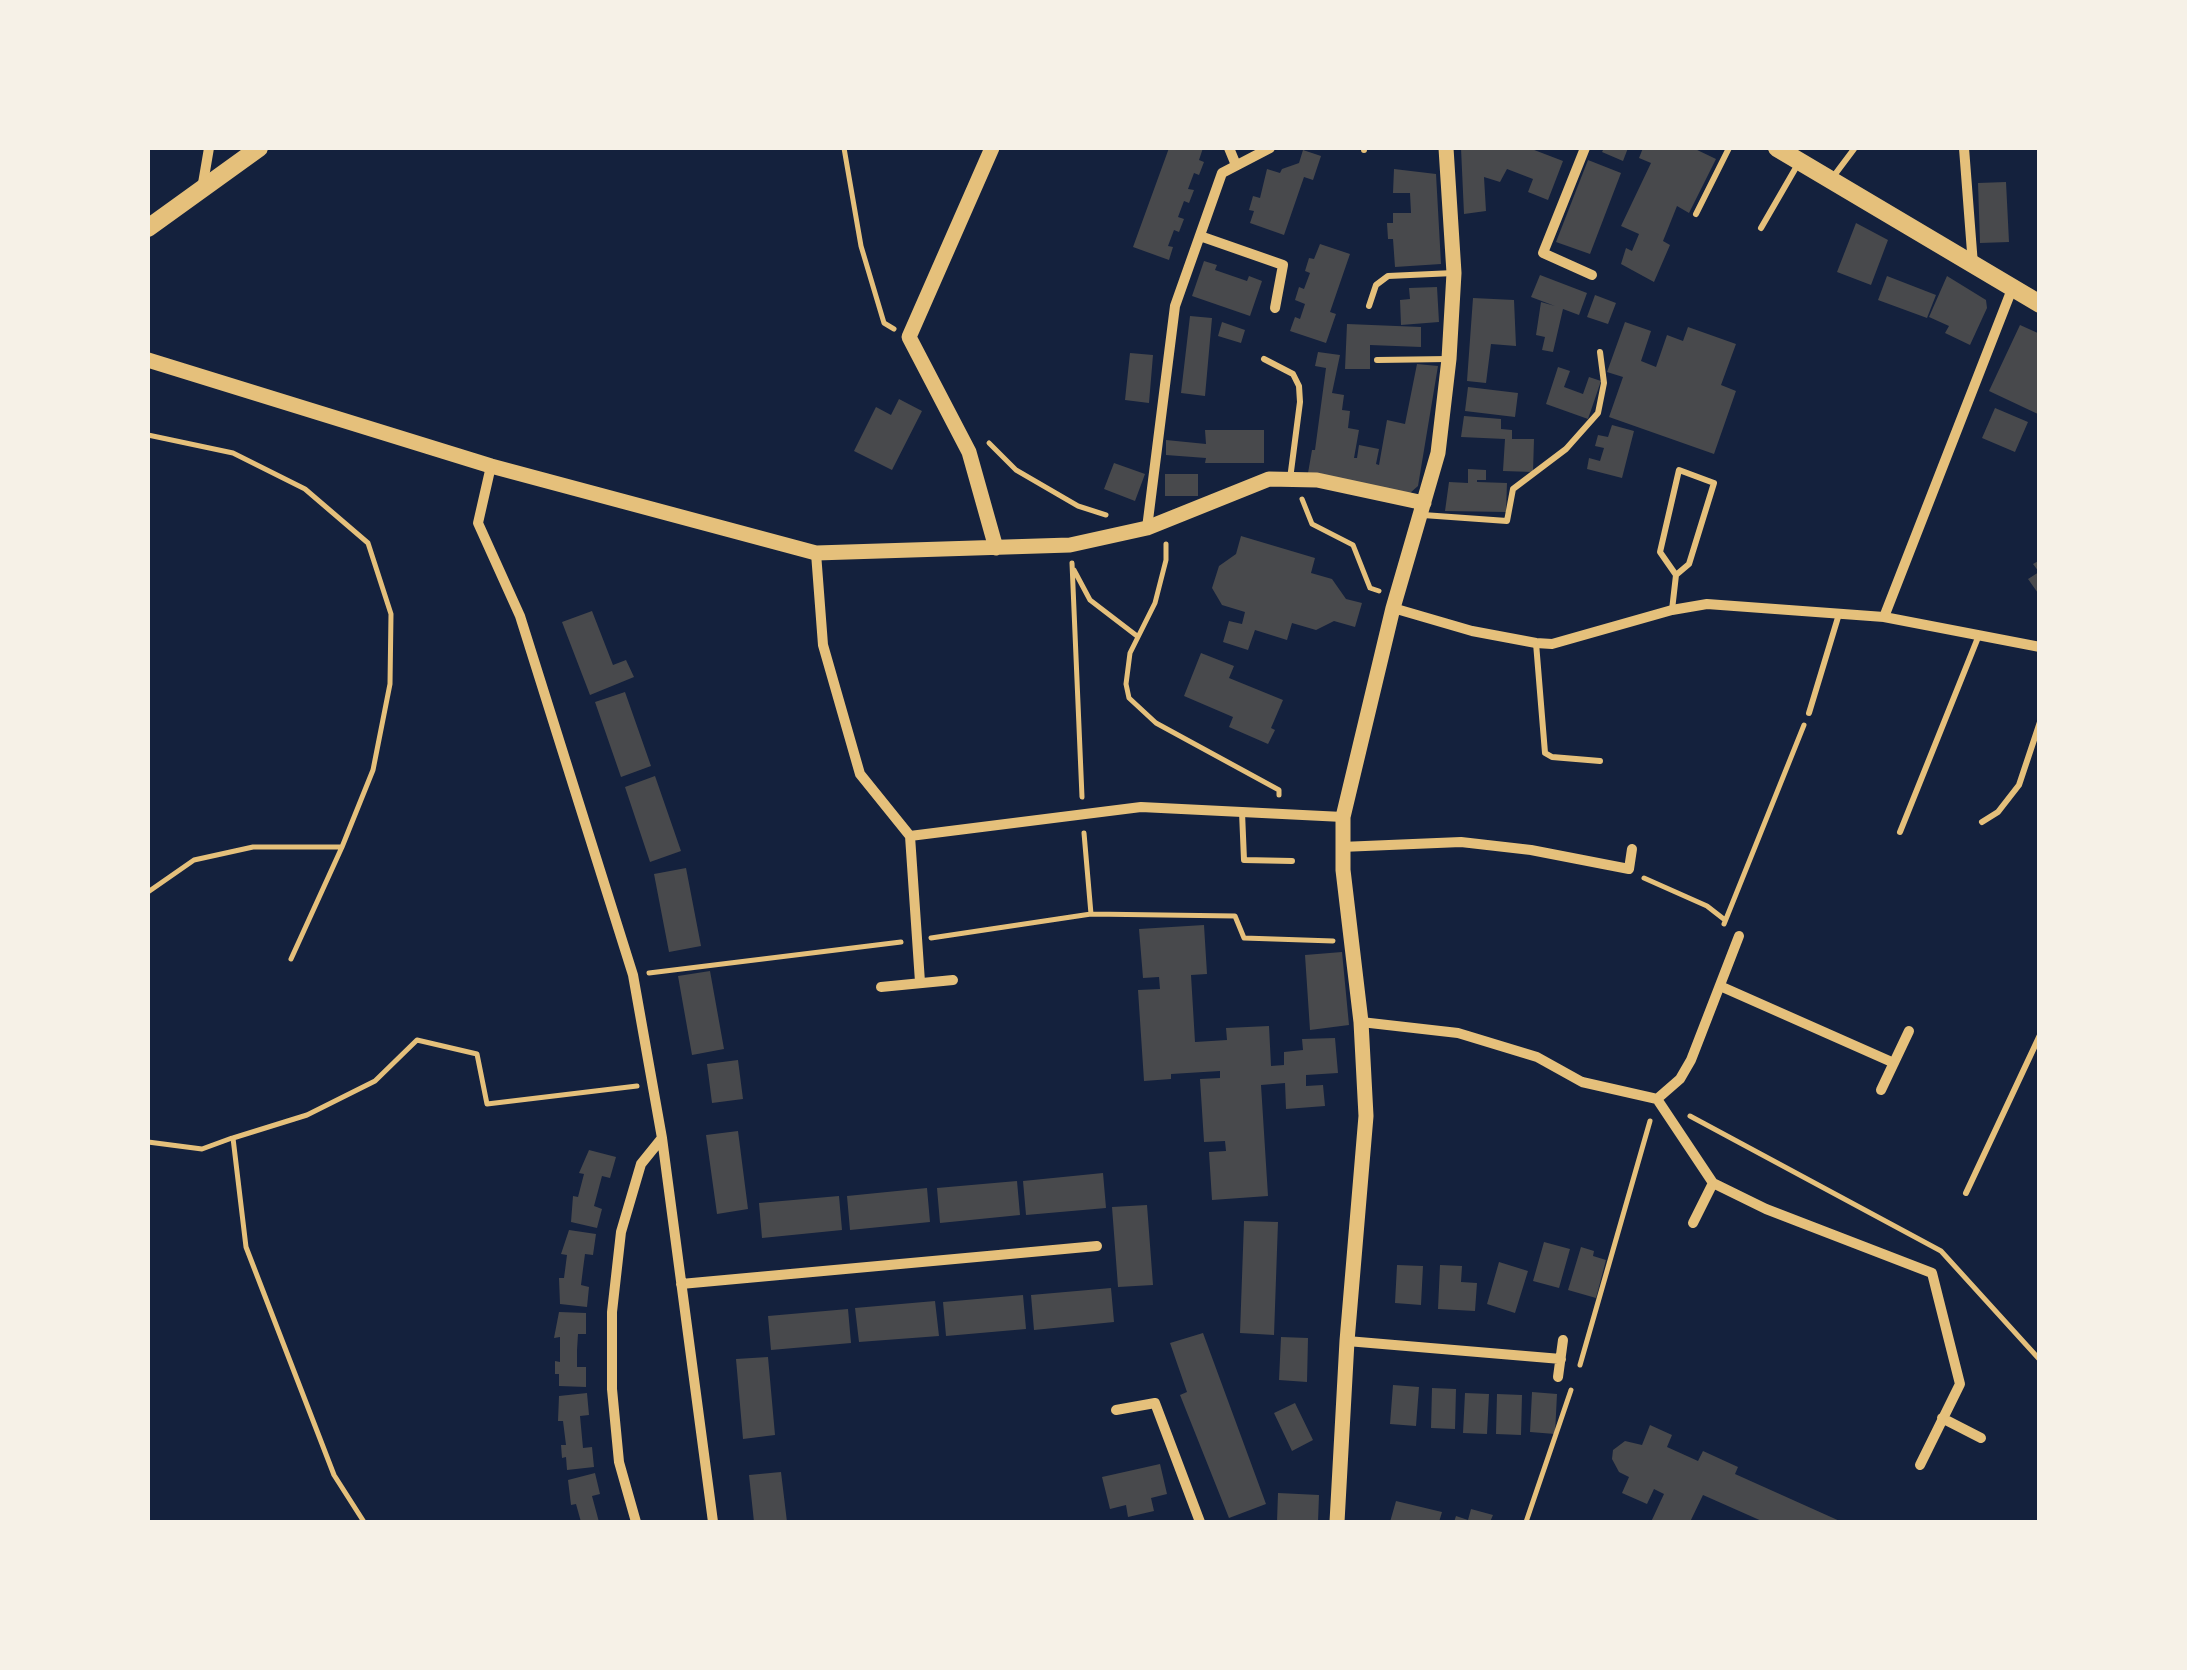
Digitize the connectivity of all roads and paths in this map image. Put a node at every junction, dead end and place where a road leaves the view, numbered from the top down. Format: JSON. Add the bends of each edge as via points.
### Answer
{"nodes":[{"id":1,"x":209,"y":148,"type":"edge"},
{"id":2,"x":258,"y":148,"type":"edge"},
{"id":3,"x":844,"y":148,"type":"edge"},
{"id":4,"x":992,"y":148,"type":"edge"},
{"id":5,"x":1229,"y":148,"type":"edge"},
{"id":6,"x":1270,"y":148,"type":"edge"},
{"id":7,"x":1446,"y":148,"type":"edge"},
{"id":8,"x":1585,"y":148,"type":"edge"},
{"id":9,"x":1730,"y":148,"type":"edge"},
{"id":10,"x":1964,"y":148,"type":"edge"},
{"id":11,"x":1854,"y":149,"type":"edge"},
{"id":12,"x":1790,"y":154,"type":"edge"},
{"id":13,"x":1236,"y":165,"type":"junction"},
{"id":14,"x":1830,"y":182,"type":"junction"},
{"id":15,"x":202,"y":190,"type":"junction"},
{"id":16,"x":1696,"y":214,"type":"dead end"},
{"id":17,"x":148,"y":228,"type":"edge"},
{"id":18,"x":1761,"y":228,"type":"dead end"},
{"id":19,"x":1200,"y":236,"type":"junction"},
{"id":20,"x":1973,"y":266,"type":"junction"},
{"id":21,"x":1454,"y":273,"type":"junction"},
{"id":22,"x":1592,"y":275,"type":"dead end"},
{"id":23,"x":2012,"y":289,"type":"junction"},
{"id":24,"x":2040,"y":304,"type":"edge"},
{"id":25,"x":1369,"y":306,"type":"dead end"},
{"id":26,"x":1275,"y":308,"type":"dead end"},
{"id":27,"x":909,"y":337,"type":"junction"},
{"id":28,"x":1600,"y":352,"type":"dead end"},
{"id":29,"x":1264,"y":359,"type":"dead end"},
{"id":30,"x":1449,"y":359,"type":"junction"},
{"id":31,"x":148,"y":360,"type":"edge"},
{"id":32,"x":1378,"y":360,"type":"dead end"},
{"id":33,"x":148,"y":435,"type":"edge"},
{"id":34,"x":980,"y":436,"type":"dead end"},
{"id":35,"x":491,"y":466,"type":"junction"},
{"id":36,"x":1290,"y":480,"type":"junction"},
{"id":37,"x":1423,"y":509,"type":"junction"},
{"id":38,"x":1166,"y":520,"type":"junction"},
{"id":39,"x":1146,"y":528,"type":"junction"},
{"id":40,"x":1070,"y":545,"type":"junction"},
{"id":41,"x":996,"y":548,"type":"junction"},
{"id":42,"x":816,"y":554,"type":"junction"},
{"id":43,"x":1072,"y":568,"type":"junction"},
{"id":44,"x":1676,"y":576,"type":"junction"},
{"id":45,"x":1394,"y":602,"type":"junction"},
{"id":46,"x":1672,"y":610,"type":"junction"},
{"id":47,"x":1840,"y":612,"type":"junction"},
{"id":48,"x":1884,"y":617,"type":"junction"},
{"id":49,"x":1137,"y":636,"type":"junction"},
{"id":50,"x":1979,"y":636,"type":"junction"},
{"id":51,"x":1536,"y":643,"type":"junction"},
{"id":52,"x":2040,"y":647,"type":"edge"},
{"id":53,"x":1809,"y":713,"type":"dead end"},
{"id":54,"x":2040,"y":722,"type":"edge"},
{"id":55,"x":1600,"y":762,"type":"dead end"},
{"id":56,"x":1242,"y":812,"type":"junction"},
{"id":57,"x":1282,"y":814,"type":"junction"},
{"id":58,"x":1083,"y":816,"type":"junction"},
{"id":59,"x":1343,"y":818,"type":"junction"},
{"id":60,"x":1982,"y":822,"type":"dead end"},
{"id":61,"x":1900,"y":832,"type":"dead end"},
{"id":62,"x":910,"y":836,"type":"junction"},
{"id":63,"x":342,"y":847,"type":"junction"},
{"id":64,"x":1341,"y":848,"type":"junction"},
{"id":65,"x":1632,"y":850,"type":"dead end"},
{"id":66,"x":1292,"y":861,"type":"dead end"},
{"id":67,"x":1628,"y":869,"type":"junction"},
{"id":68,"x":148,"y":892,"type":"edge"},
{"id":69,"x":1091,"y":914,"type":"junction"},
{"id":70,"x":1725,"y":920,"type":"dead end"},
{"id":71,"x":1739,"y":936,"type":"dead end"},
{"id":72,"x":918,"y":940,"type":"junction"},
{"id":73,"x":1351,"y":942,"type":"junction"},
{"id":74,"x":291,"y":959,"type":"dead end"},
{"id":75,"x":633,"y":976,"type":"junction"},
{"id":76,"x":953,"y":980,"type":"dead end"},
{"id":77,"x":920,"y":982,"type":"junction"},
{"id":78,"x":1720,"y":986,"type":"junction"},
{"id":79,"x":881,"y":987,"type":"dead end"},
{"id":80,"x":1361,"y":1022,"type":"junction"},
{"id":81,"x":1908,"y":1031,"type":"dead end"},
{"id":82,"x":2040,"y":1035,"type":"edge"},
{"id":83,"x":1894,"y":1063,"type":"junction"},
{"id":84,"x":654,"y":1084,"type":"junction"},
{"id":85,"x":1881,"y":1090,"type":"dead end"},
{"id":86,"x":1657,"y":1099,"type":"junction"},
{"id":87,"x":1690,"y":1116,"type":"dead end"},
{"id":88,"x":233,"y":1138,"type":"junction"},
{"id":89,"x":662,"y":1138,"type":"junction"},
{"id":90,"x":148,"y":1142,"type":"edge"},
{"id":91,"x":1712,"y":1183,"type":"junction"},
{"id":92,"x":1966,"y":1193,"type":"dead end"},
{"id":93,"x":1693,"y":1222,"type":"dead end"},
{"id":94,"x":1097,"y":1246,"type":"dead end"},
{"id":95,"x":681,"y":1284,"type":"junction"},
{"id":96,"x":1563,"y":1340,"type":"dead end"},
{"id":97,"x":1348,"y":1341,"type":"junction"},
{"id":98,"x":1560,"y":1358,"type":"junction"},
{"id":99,"x":2040,"y":1360,"type":"edge"},
{"id":100,"x":1558,"y":1376,"type":"dead end"},
{"id":101,"x":1116,"y":1410,"type":"dead end"},
{"id":102,"x":1942,"y":1418,"type":"junction"},
{"id":103,"x":1981,"y":1438,"type":"dead end"},
{"id":104,"x":1920,"y":1465,"type":"dead end"},
{"id":105,"x":364,"y":1522,"type":"edge"},
{"id":106,"x":636,"y":1522,"type":"edge"},
{"id":107,"x":713,"y":1522,"type":"edge"},
{"id":108,"x":1200,"y":1522,"type":"edge"},
{"id":109,"x":1338,"y":1522,"type":"edge"}],
"edges":[{"from":1,"to":15,"type":"street"},
{"from":2,"to":15,"type":"main road"},
{"from":3,"to":27,"type":"path","via":[[861,246],[884,323]]},
{"from":4,"to":27,"type":"street"},
{"from":5,"to":13,"type":"street"},
{"from":6,"to":13,"type":"street"},
{"from":7,"to":21,"type":"street"},
{"from":8,"to":22,"type":"street","via":[[1543,253]]},
{"from":9,"to":16,"type":"lane"},
{"from":10,"to":20,"type":"street"},
{"from":11,"to":14,"type":"lane"},
{"from":12,"to":14,"type":"main road"},
{"from":12,"to":18,"type":"lane"},
{"from":13,"to":19,"type":"street","via":[[1222,173]]},
{"from":14,"to":20,"type":"main road"},
{"from":15,"to":17,"type":"main road"},
{"from":19,"to":26,"type":"street","via":[[1282,265]]},
{"from":19,"to":39,"type":"street","via":[[1175,306]]},
{"from":20,"to":23,"type":"main road"},
{"from":21,"to":25,"type":"lane","via":[[1388,276],[1376,285]]},
{"from":21,"to":30,"type":"street"},
{"from":23,"to":24,"type":"main road"},
{"from":23,"to":48,"type":"street"},
{"from":27,"to":41,"type":"street","via":[[969,452]]},
{"from":28,"to":37,"type":"lane","via":[[1604,383],[1598,413],[1566,449],[1513,488],[1508,521]]},
{"from":29,"to":36,"type":"lane","via":[[1292,374],[1298,386]]},
{"from":30,"to":32,"type":"lane"},
{"from":30,"to":37,"type":"street","via":[[1438,454]]},
{"from":31,"to":35,"type":"street"},
{"from":33,"to":63,"type":"path","via":[[232,454],[305,489],[368,543],[391,614],[390,684],[373,770]]},
{"from":34,"to":39,"type":"path","via":[[1016,470],[1078,506]]},
{"from":35,"to":42,"type":"street"},
{"from":35,"to":75,"type":"street","via":[[478,522],[520,616]]},
{"from":36,"to":37,"type":"street","via":[[1317,480]]},
{"from":36,"to":38,"type":"street","via":[[1269,479]]},
{"from":36,"to":45,"type":"path","via":[[1312,524],[1353,545],[1370,588]]},
{"from":37,"to":45,"type":"street"},
{"from":38,"to":39,"type":"street"},
{"from":38,"to":49,"type":"path","via":[[1166,560],[1155,603]]},
{"from":39,"to":40,"type":"street"},
{"from":40,"to":41,"type":"street"},
{"from":40,"to":43,"type":"path"},
{"from":41,"to":42,"type":"street"},
{"from":42,"to":62,"type":"street","via":[[823,644],[860,774]]},
{"from":43,"to":49,"type":"path","via":[[1090,600]]},
{"from":43,"to":58,"type":"path"},
{"from":44,"to":44,"type":"lane","via":[[1689,564],[1714,483],[1679,470],[1660,552]]},
{"from":44,"to":46,"type":"lane"},
{"from":45,"to":51,"type":"street","via":[[1472,631]]},
{"from":45,"to":59,"type":"street"},
{"from":46,"to":47,"type":"street","via":[[1707,604]]},
{"from":46,"to":51,"type":"street"},
{"from":47,"to":48,"type":"street"},
{"from":47,"to":53,"type":"lane"},
{"from":48,"to":50,"type":"street"},
{"from":49,"to":57,"type":"path","via":[[1129,698],[1156,723],[1279,790]]},
{"from":50,"to":52,"type":"street"},
{"from":50,"to":61,"type":"lane"},
{"from":51,"to":55,"type":"lane","via":[[1545,753]]},
{"from":54,"to":60,"type":"lane","via":[[2019,784]]},
{"from":56,"to":57,"type":"street"},
{"from":56,"to":58,"type":"street","via":[[1141,807]]},
{"from":56,"to":66,"type":"lane","via":[[1244,860]]},
{"from":57,"to":59,"type":"street"},
{"from":58,"to":62,"type":"street"},
{"from":58,"to":69,"type":"path"},
{"from":59,"to":64,"type":"street"},
{"from":62,"to":72,"type":"street"},
{"from":63,"to":68,"type":"path","via":[[253,847],[194,860]]},
{"from":63,"to":74,"type":"path"},
{"from":64,"to":67,"type":"street","via":[[1462,842]]},
{"from":64,"to":73,"type":"street"},
{"from":65,"to":67,"type":"street"},
{"from":67,"to":70,"type":"path"},
{"from":69,"to":72,"type":"path"},
{"from":69,"to":73,"type":"path","via":[[1236,916],[1244,938]]},
{"from":71,"to":78,"type":"street"},
{"from":72,"to":75,"type":"path"},
{"from":72,"to":77,"type":"street"},
{"from":73,"to":80,"type":"street"},
{"from":75,"to":84,"type":"street"},
{"from":76,"to":77,"type":"street"},
{"from":77,"to":79,"type":"street"},
{"from":78,"to":83,"type":"street"},
{"from":78,"to":86,"type":"street","via":[[1691,1060]]},
{"from":80,"to":86,"type":"street","via":[[1458,1033],[1537,1057],[1582,1082]]},
{"from":80,"to":97,"type":"street","via":[[1366,1116]]},
{"from":81,"to":83,"type":"street"},
{"from":82,"to":92,"type":"lane"},
{"from":83,"to":85,"type":"street"},
{"from":84,"to":88,"type":"path","via":[[487,1104],[477,1054],[417,1040],[375,1081],[307,1114]]},
{"from":84,"to":89,"type":"street"},
{"from":86,"to":91,"type":"street"},
{"from":87,"to":99,"type":"path","via":[[1941,1251]]},
{"from":88,"to":90,"type":"path","via":[[202,1149]]},
{"from":88,"to":105,"type":"path","via":[[246,1247],[334,1475]]},
{"from":89,"to":95,"type":"street"},
{"from":89,"to":106,"type":"street","via":[[641,1164],[621,1232],[612,1312],[619,1462]]},
{"from":91,"to":93,"type":"street"},
{"from":91,"to":102,"type":"street","via":[[1932,1273],[1960,1384]]},
{"from":94,"to":95,"type":"street"},
{"from":95,"to":107,"type":"street"},
{"from":96,"to":98,"type":"street"},
{"from":97,"to":98,"type":"street"},
{"from":97,"to":109,"type":"street"},
{"from":98,"to":100,"type":"street"},
{"from":101,"to":108,"type":"street","via":[[1155,1403]]},
{"from":102,"to":103,"type":"street"},
{"from":102,"to":104,"type":"street"}]}
